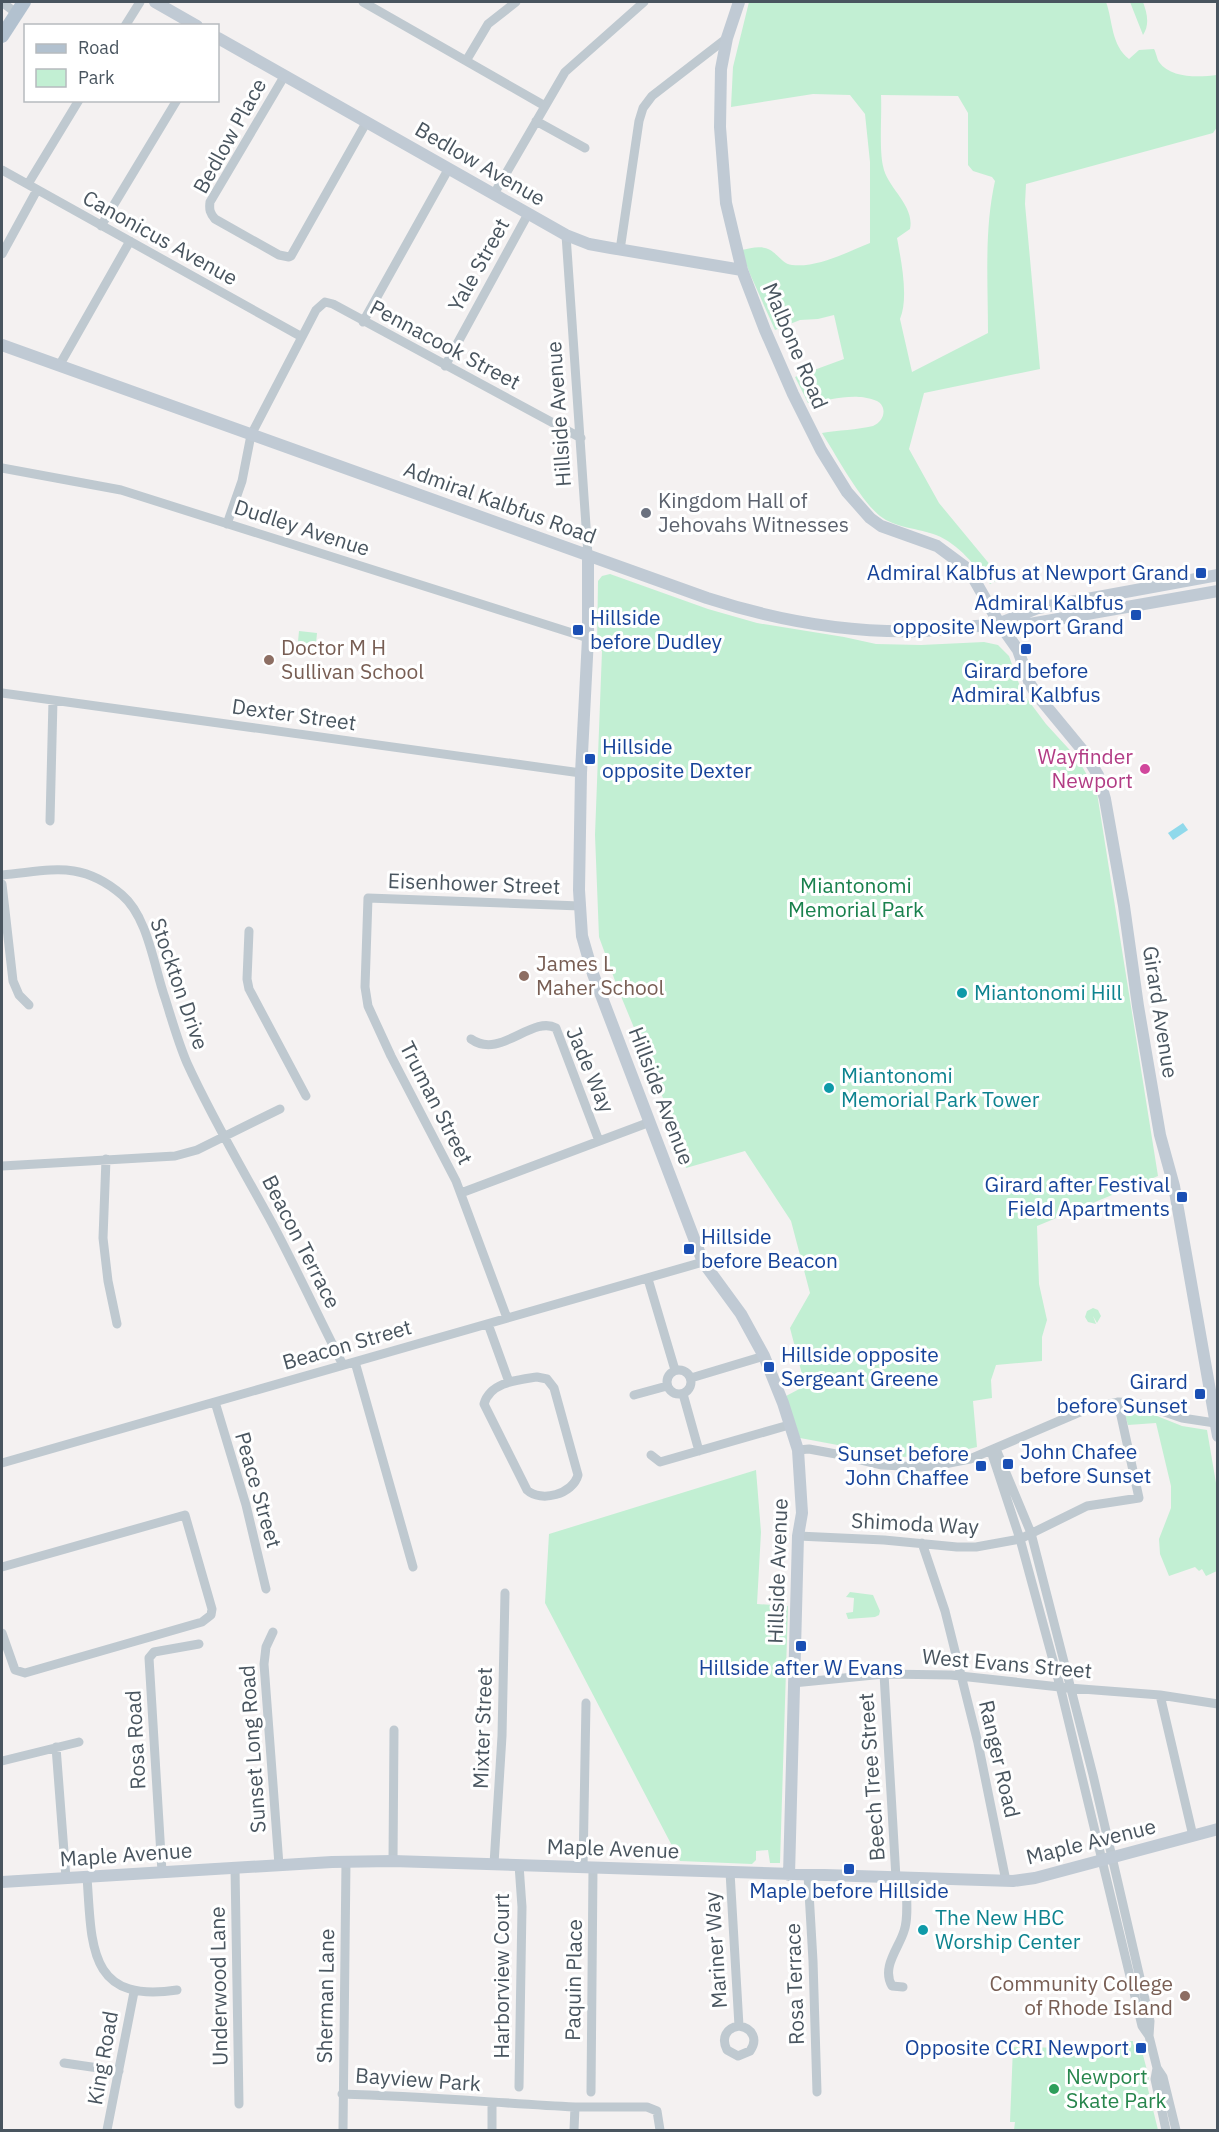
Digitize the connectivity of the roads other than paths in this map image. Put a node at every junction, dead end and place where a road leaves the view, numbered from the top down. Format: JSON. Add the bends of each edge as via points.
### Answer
{"nodes":[{"id":1,"x":2,"y":2,"type":"edge"},
{"id":2,"x":140,"y":2,"type":"edge"},
{"id":3,"x":155,"y":2,"type":"edge"},
{"id":4,"x":363,"y":2,"type":"edge"},
{"id":5,"x":516,"y":2,"type":"edge"},
{"id":6,"x":644,"y":2,"type":"edge"},
{"id":7,"x":739,"y":2,"type":"edge"},
{"id":8,"x":20,"y":7,"type":"edge"},
{"id":9,"x":126,"y":24,"type":"edge"},
{"id":10,"x":194,"y":24,"type":"edge"},
{"id":11,"x":2,"y":36,"type":"edge"},
{"id":12,"x":219,"y":39,"type":"edge"},
{"id":13,"x":728,"y":39,"type":"junction"},
{"id":14,"x":466,"y":62,"type":"junction"},
{"id":15,"x":285,"y":75,"type":"junction"},
{"id":16,"x":79,"y":102,"type":"edge"},
{"id":17,"x":176,"y":102,"type":"edge"},
{"id":18,"x":545,"y":106,"type":"junction"},
{"id":19,"x":536,"y":121,"type":"junction"},
{"id":20,"x":366,"y":123,"type":"junction"},
{"id":21,"x":585,"y":148,"type":"dead end"},
{"id":22,"x":449,"y":168,"type":"junction"},
{"id":23,"x":2,"y":170,"type":"edge"},
{"id":24,"x":28,"y":184,"type":"junction"},
{"id":25,"x":37,"y":190,"type":"junction"},
{"id":26,"x":494,"y":194,"type":"junction"},
{"id":27,"x":528,"y":214,"type":"junction"},
{"id":28,"x":101,"y":226,"type":"junction"},
{"id":29,"x":566,"y":235,"type":"junction"},
{"id":30,"x":130,"y":241,"type":"junction"},
{"id":31,"x":620,"y":250,"type":"junction"},
{"id":32,"x":2,"y":254,"type":"edge"},
{"id":33,"x":742,"y":270,"type":"junction"},
{"id":34,"x":363,"y":322,"type":"junction"},
{"id":35,"x":302,"y":337,"type":"junction"},
{"id":36,"x":2,"y":345,"type":"edge"},
{"id":37,"x":59,"y":366,"type":"junction"},
{"id":38,"x":445,"y":366,"type":"junction"},
{"id":39,"x":251,"y":435,"type":"junction"},
{"id":40,"x":581,"y":438,"type":"junction"},
{"id":41,"x":2,"y":468,"type":"edge"},
{"id":42,"x":227,"y":524,"type":"junction"},
{"id":43,"x":588,"y":555,"type":"junction"},
{"id":44,"x":1218,"y":575,"type":"edge"},
{"id":45,"x":1218,"y":591,"type":"edge"},
{"id":46,"x":999,"y":623,"type":"junction"},
{"id":47,"x":588,"y":638,"type":"junction"},
{"id":48,"x":2,"y":693,"type":"edge"},
{"id":49,"x":53,"y":700,"type":"junction"},
{"id":50,"x":581,"y":773,"type":"junction"},
{"id":51,"x":50,"y":820,"type":"dead end"},
{"id":52,"x":2,"y":875,"type":"edge"},
{"id":53,"x":2,"y":884,"type":"edge"},
{"id":54,"x":368,"y":898,"type":"joint"},
{"id":55,"x":580,"y":906,"type":"junction"},
{"id":56,"x":249,"y":931,"type":"dead end"},
{"id":57,"x":29,"y":1005,"type":"dead end"},
{"id":58,"x":471,"y":1039,"type":"dead end"},
{"id":59,"x":304,"y":1092,"type":"dead end"},
{"id":60,"x":280,"y":1109,"type":"dead end"},
{"id":61,"x":650,"y":1122,"type":"junction"},
{"id":62,"x":225,"y":1137,"type":"junction"},
{"id":63,"x":599,"y":1141,"type":"junction"},
{"id":64,"x":106,"y":1158,"type":"junction"},
{"id":65,"x":2,"y":1166,"type":"edge"},
{"id":66,"x":460,"y":1193,"type":"junction"},
{"id":67,"x":703,"y":1262,"type":"junction"},
{"id":68,"x":648,"y":1279,"type":"junction"},
{"id":69,"x":507,"y":1318,"type":"junction"},
{"id":70,"x":117,"y":1324,"type":"dead end"},
{"id":71,"x":488,"y":1324,"type":"junction"},
{"id":72,"x":764,"y":1356,"type":"junction"},
{"id":73,"x":355,"y":1362,"type":"junction"},
{"id":74,"x":344,"y":1365,"type":"junction"},
{"id":75,"x":675,"y":1370,"type":"junction"},
{"id":76,"x":691,"y":1378,"type":"junction"},
{"id":77,"x":509,"y":1382,"type":"junction"},
{"id":78,"x":667,"y":1386,"type":"junction"},
{"id":79,"x":683,"y":1394,"type":"junction"},
{"id":80,"x":634,"y":1395,"type":"dead end"},
{"id":81,"x":214,"y":1402,"type":"junction"},
{"id":82,"x":1118,"y":1402,"type":"junction"},
{"id":83,"x":789,"y":1425,"type":"junction"},
{"id":84,"x":1216,"y":1429,"type":"edge"},
{"id":85,"x":798,"y":1450,"type":"junction"},
{"id":86,"x":994,"y":1450,"type":"junction"},
{"id":87,"x":699,"y":1451,"type":"junction"},
{"id":88,"x":651,"y":1455,"type":"dead end"},
{"id":89,"x":2,"y":1463,"type":"edge"},
{"id":90,"x":1030,"y":1533,"type":"junction"},
{"id":91,"x":798,"y":1536,"type":"junction"},
{"id":92,"x":1020,"y":1539,"type":"junction"},
{"id":93,"x":922,"y":1543,"type":"junction"},
{"id":94,"x":413,"y":1567,"type":"dead end"},
{"id":95,"x":2,"y":1568,"type":"edge"},
{"id":96,"x":266,"y":1589,"type":"dead end"},
{"id":97,"x":505,"y":1593,"type":"dead end"},
{"id":98,"x":273,"y":1632,"type":"dead end"},
{"id":99,"x":2,"y":1633,"type":"edge"},
{"id":100,"x":199,"y":1644,"type":"dead end"},
{"id":101,"x":884,"y":1674,"type":"junction"},
{"id":102,"x":961,"y":1675,"type":"junction"},
{"id":103,"x":793,"y":1683,"type":"junction"},
{"id":104,"x":1064,"y":1687,"type":"junction"},
{"id":105,"x":1160,"y":1695,"type":"junction"},
{"id":106,"x":586,"y":1703,"type":"dead end"},
{"id":107,"x":1218,"y":1704,"type":"edge"},
{"id":108,"x":394,"y":1730,"type":"dead end"},
{"id":109,"x":79,"y":1742,"type":"dead end"},
{"id":110,"x":56,"y":1747,"type":"junction"},
{"id":111,"x":2,"y":1761,"type":"edge"},
{"id":112,"x":1218,"y":1829,"type":"edge"},
{"id":113,"x":1193,"y":1836,"type":"junction"},
{"id":114,"x":1107,"y":1858,"type":"junction"},
{"id":115,"x":346,"y":1861,"type":"junction"},
{"id":116,"x":393,"y":1861,"type":"junction"},
{"id":117,"x":494,"y":1864,"type":"junction"},
{"id":118,"x":279,"y":1865,"type":"junction"},
{"id":119,"x":519,"y":1865,"type":"junction"},
{"id":120,"x":235,"y":1868,"type":"junction"},
{"id":121,"x":588,"y":1868,"type":"junction"},
{"id":122,"x":162,"y":1872,"type":"junction"},
{"id":123,"x":730,"y":1872,"type":"junction"},
{"id":124,"x":789,"y":1875,"type":"junction"},
{"id":125,"x":808,"y":1875,"type":"junction"},
{"id":126,"x":87,"y":1877,"type":"junction"},
{"id":127,"x":66,"y":1878,"type":"junction"},
{"id":128,"x":901,"y":1878,"type":"junction"},
{"id":129,"x":1006,"y":1881,"type":"junction"},
{"id":130,"x":2,"y":1882,"type":"edge"},
{"id":131,"x":903,"y":1987,"type":"dead end"},
{"id":132,"x":177,"y":1990,"type":"dead end"},
{"id":133,"x":134,"y":1992,"type":"junction"},
{"id":134,"x":739,"y":2026,"type":"dead end"},
{"id":135,"x":64,"y":2062,"type":"dead end"},
{"id":136,"x":1157,"y":2068,"type":"junction"},
{"id":137,"x":119,"y":2071,"type":"junction"},
{"id":138,"x":519,"y":2087,"type":"dead end"},
{"id":139,"x":591,"y":2092,"type":"dead end"},
{"id":140,"x":817,"y":2092,"type":"dead end"},
{"id":141,"x":342,"y":2094,"type":"junction"},
{"id":142,"x":492,"y":2103,"type":"junction"},
{"id":143,"x":239,"y":2104,"type":"dead end"},
{"id":144,"x":574,"y":2106,"type":"junction"},
{"id":145,"x":107,"y":2130,"type":"edge"},
{"id":146,"x":343,"y":2130,"type":"edge"},
{"id":147,"x":492,"y":2130,"type":"edge"},
{"id":148,"x":574,"y":2130,"type":"edge"},
{"id":149,"x":660,"y":2130,"type":"edge"},
{"id":150,"x":1166,"y":2130,"type":"edge"},
{"id":151,"x":1176,"y":2130,"type":"edge"}],
"edges":[{"from":1,"to":8,"type":"street"},
{"from":2,"to":9,"type":"street"},
{"from":3,"to":10,"type":"street"},
{"from":4,"to":14,"type":"street"},
{"from":5,"to":14,"type":"street","via":[[488,24]]},
{"from":6,"to":18,"type":"street","via":[[565,72]]},
{"from":7,"to":13,"type":"street","name":"Malbone Road"},
{"from":8,"to":11,"type":"main road"},
{"from":12,"to":15,"type":"street","name":"Bedlow Avenue"},
{"from":13,"to":31,"type":"street","via":[[652,96],[643,108]]},
{"from":13,"to":33,"type":"street","name":"Malbone Road","via":[[721,69],[721,153],[728,218]]},
{"from":14,"to":18,"type":"street"},
{"from":15,"to":20,"type":"street","name":"Bedlow Avenue"},
{"from":15,"to":20,"type":"street","name":"Bedlow Place","via":[[209,209],[211,214],[279,255],[291,256]]},
{"from":16,"to":24,"type":"street"},
{"from":17,"to":28,"type":"street"},
{"from":18,"to":19,"type":"street"},
{"from":19,"to":21,"type":"street"},
{"from":19,"to":26,"type":"street"},
{"from":20,"to":22,"type":"street","name":"Bedlow Avenue"},
{"from":22,"to":26,"type":"street","name":"Bedlow Avenue"},
{"from":22,"to":34,"type":"street"},
{"from":23,"to":24,"type":"street","name":"Canonicus Avenue"},
{"from":24,"to":25,"type":"street","name":"Canonicus Avenue"},
{"from":25,"to":28,"type":"street","name":"Canonicus Avenue"},
{"from":25,"to":32,"type":"street"},
{"from":26,"to":27,"type":"street","name":"Bedlow Avenue"},
{"from":27,"to":29,"type":"street","name":"Bedlow Avenue"},
{"from":27,"to":38,"type":"street","name":"Yale Street"},
{"from":28,"to":30,"type":"street","name":"Canonicus Avenue"},
{"from":29,"to":31,"type":"street","name":"Bedlow Avenue"},
{"from":29,"to":40,"type":"street","name":"Hillside Avenue"},
{"from":30,"to":35,"type":"street","name":"Canonicus Avenue"},
{"from":30,"to":37,"type":"street"},
{"from":31,"to":33,"type":"street","name":"Bedlow Avenue"},
{"from":33,"to":46,"type":"street","name":"Malbone Road","via":[[810,428],[858,506],[881,526],[937,546],[964,566]]},
{"from":34,"to":35,"type":"street","name":"Pennacook Street","via":[[325,302],[316,310]]},
{"from":34,"to":38,"type":"street","name":"Pennacook Street"},
{"from":35,"to":39,"type":"street"},
{"from":36,"to":37,"type":"street","name":"Admiral Kalbfus Road"},
{"from":37,"to":39,"type":"street","name":"Admiral Kalbfus Road"},
{"from":38,"to":40,"type":"street","name":"Pennacook Street"},
{"from":39,"to":42,"type":"street","via":[[242,481]]},
{"from":39,"to":43,"type":"street","name":"Admiral Kalbfus Road"},
{"from":40,"to":43,"type":"street","name":"Hillside Avenue"},
{"from":41,"to":42,"type":"street","name":"Dudley Avenue","via":[[121,490]]},
{"from":42,"to":47,"type":"street","name":"Dudley Avenue"},
{"from":43,"to":46,"type":"street","name":"Admiral Kalbfus Road","via":[[732,606],[807,623],[918,631]]},
{"from":43,"to":47,"type":"street","name":"Hillside Avenue"},
{"from":44,"to":46,"type":"street","name":"Admiral Kalbfus Road","via":[[1038,608]]},
{"from":45,"to":46,"type":"street","name":"Admiral Kalbfus Road","via":[[1024,625]]},
{"from":46,"to":84,"type":"street","name":"Girard Avenue","via":[[1018,650],[1030,684],[1084,752],[1103,788],[1158,1125],[1173,1186]]},
{"from":47,"to":50,"type":"street","name":"Hillside Avenue"},
{"from":48,"to":49,"type":"street","name":"Dexter Street"},
{"from":49,"to":50,"type":"street","name":"Dexter Street"},
{"from":49,"to":51,"type":"street"},
{"from":50,"to":55,"type":"street","name":"Hillside Avenue"},
{"from":52,"to":62,"type":"street","name":"Stockton Drive","via":[[75,870],[109,884],[127,899],[148,940],[187,1062]]},
{"from":53,"to":57,"type":"street","via":[[13,981]]},
{"from":54,"to":55,"type":"street","name":"Eisenhower Street"},
{"from":54,"to":66,"type":"street","name":"Truman Street","via":[[368,1006]]},
{"from":55,"to":61,"type":"street","name":"Hillside Avenue","via":[[582,936],[593,974]]},
{"from":56,"to":59,"type":"street","via":[[249,989]]},
{"from":58,"to":63,"type":"street","name":"Jade Way","via":[[491,1046],[542,1026],[556,1028]]},
{"from":60,"to":62,"type":"street"},
{"from":61,"to":63,"type":"street"},
{"from":61,"to":67,"type":"street","name":"Hillside Avenue"},
{"from":62,"to":64,"type":"street","via":[[175,1156]]},
{"from":62,"to":74,"type":"street","name":"Beacon Terrace"},
{"from":63,"to":66,"type":"street"},
{"from":64,"to":65,"type":"street"},
{"from":64,"to":70,"type":"street","via":[[103,1238]]},
{"from":66,"to":69,"type":"street","name":"Truman Street"},
{"from":67,"to":68,"type":"street","name":"Beacon Street"},
{"from":67,"to":72,"type":"street","name":"Hillside Avenue","via":[[741,1314]]},
{"from":68,"to":69,"type":"street","name":"Beacon Street"},
{"from":68,"to":75,"type":"street"},
{"from":69,"to":71,"type":"street","name":"Beacon Street"},
{"from":71,"to":73,"type":"street","name":"Beacon Street"},
{"from":71,"to":77,"type":"street"},
{"from":72,"to":76,"type":"street"},
{"from":72,"to":83,"type":"street","name":"Hillside Avenue"},
{"from":73,"to":74,"type":"street","name":"Beacon Street"},
{"from":73,"to":94,"type":"street"},
{"from":74,"to":81,"type":"street","name":"Beacon Street"},
{"from":75,"to":76,"type":"street","via":[[685,1371]]},
{"from":75,"to":78,"type":"street","via":[[668,1376]]},
{"from":76,"to":79,"type":"street","via":[[690,1388]]},
{"from":77,"to":77,"type":"street","via":[[537,1377],[552,1383],[578,1475],[568,1490],[543,1497],[533,1496],[527,1490],[484,1404],[491,1392]]},
{"from":78,"to":79,"type":"street","via":[[673,1393]]},
{"from":78,"to":80,"type":"street"},
{"from":79,"to":87,"type":"street"},
{"from":81,"to":89,"type":"street","name":"Beacon Street"},
{"from":81,"to":96,"type":"street","name":"Peace Street","via":[[246,1505]]},
{"from":82,"to":84,"type":"street","via":[[1141,1404]]},
{"from":82,"to":86,"type":"street","via":[[1086,1409]]},
{"from":82,"to":90,"type":"street","name":"Shimoda Way","via":[[1139,1498],[1087,1506]]},
{"from":83,"to":85,"type":"street","name":"Hillside Avenue"},
{"from":83,"to":87,"type":"street"},
{"from":85,"to":86,"type":"street","via":[[882,1465],[921,1467],[970,1459]]},
{"from":85,"to":91,"type":"street","name":"Hillside Avenue","via":[[802,1513]]},
{"from":86,"to":90,"type":"street"},
{"from":86,"to":92,"type":"street"},
{"from":87,"to":88,"type":"street","via":[[660,1462]]},
{"from":90,"to":92,"type":"street","name":"Shimoda Way"},
{"from":90,"to":104,"type":"street"},
{"from":91,"to":93,"type":"street","name":"Shimoda Way"},
{"from":91,"to":103,"type":"street","name":"Hillside Avenue"},
{"from":92,"to":93,"type":"street","name":"Shimoda Way","via":[[976,1547]]},
{"from":92,"to":104,"type":"street"},
{"from":93,"to":102,"type":"street","name":"Ranger Road"},
{"from":95,"to":99,"type":"street","via":[[185,1515],[212,1609],[208,1620],[25,1673],[15,1670]]},
{"from":97,"to":117,"type":"street","name":"Mixter Street"},
{"from":98,"to":118,"type":"street","name":"Sunset Long Road","via":[[264,1664]]},
{"from":100,"to":122,"type":"street","name":"Rosa Road","via":[[154,1652],[149,1658]]},
{"from":101,"to":102,"type":"street","name":"West Evans Street"},
{"from":101,"to":103,"type":"street","name":"West Evans Street"},
{"from":101,"to":128,"type":"street","name":"Beech Tree Street"},
{"from":102,"to":104,"type":"street","name":"West Evans Street"},
{"from":102,"to":129,"type":"street","name":"Ranger Road"},
{"from":103,"to":124,"type":"street","name":"Hillside Avenue"},
{"from":104,"to":105,"type":"street","name":"West Evans Street"},
{"from":104,"to":114,"type":"street","via":[[1093,1775]]},
{"from":105,"to":107,"type":"street","name":"West Evans Street"},
{"from":105,"to":113,"type":"street"},
{"from":106,"to":121,"type":"street","name":"Paquin Place"},
{"from":108,"to":116,"type":"street"},
{"from":109,"to":110,"type":"street"},
{"from":110,"to":111,"type":"street"},
{"from":110,"to":127,"type":"street"},
{"from":112,"to":113,"type":"street","name":"Maple Avenue"},
{"from":113,"to":114,"type":"street","name":"Maple Avenue"},
{"from":114,"to":129,"type":"street","name":"Maple Avenue","via":[[1035,1878]]},
{"from":114,"to":136,"type":"street","via":[[1150,2021],[1149,2036]]},
{"from":115,"to":116,"type":"street","name":"Maple Avenue"},
{"from":115,"to":118,"type":"street","name":"Maple Avenue"},
{"from":115,"to":141,"type":"street","name":"Sherman Lane"},
{"from":116,"to":117,"type":"street","name":"Maple Avenue"},
{"from":117,"to":119,"type":"street","name":"Maple Avenue"},
{"from":118,"to":120,"type":"street","name":"Maple Avenue"},
{"from":119,"to":121,"type":"street","name":"Maple Avenue"},
{"from":119,"to":138,"type":"street","name":"Harborview Court"},
{"from":120,"to":122,"type":"street","name":"Maple Avenue"},
{"from":120,"to":143,"type":"street","name":"Underwood Lane"},
{"from":121,"to":123,"type":"street","name":"Maple Avenue"},
{"from":121,"to":139,"type":"street","name":"Paquin Place"},
{"from":122,"to":126,"type":"street","name":"Maple Avenue"},
{"from":123,"to":124,"type":"street","name":"Maple Avenue"},
{"from":123,"to":134,"type":"street","name":"Mariner Way"},
{"from":124,"to":125,"type":"street","name":"Maple Avenue"},
{"from":125,"to":128,"type":"street","name":"Maple Avenue"},
{"from":125,"to":140,"type":"street","name":"Rosa Terrace"},
{"from":126,"to":127,"type":"street","name":"Maple Avenue"},
{"from":126,"to":133,"type":"street","via":[[91,1935],[99,1965],[112,1979]]},
{"from":127,"to":130,"type":"street","name":"Maple Avenue"},
{"from":128,"to":129,"type":"street","name":"Maple Avenue"},
{"from":128,"to":131,"type":"street","name":"Beech Tree Street","via":[[905,1930],[890,1962],[889,1974],[892,1986]]},
{"from":132,"to":133,"type":"street"},
{"from":133,"to":137,"type":"street","name":"King Road"},
{"from":135,"to":137,"type":"street"},
{"from":136,"to":150,"type":"street","via":[[1155,2079]]},
{"from":136,"to":151,"type":"street","via":[[1163,2077]]},
{"from":137,"to":145,"type":"street","name":"King Road"},
{"from":141,"to":142,"type":"street","name":"Bayview Park"},
{"from":141,"to":146,"type":"street","name":"Sherman Lane"},
{"from":142,"to":144,"type":"street","name":"Bayview Park"},
{"from":142,"to":147,"type":"street","name":"Bayview Park"},
{"from":144,"to":148,"type":"street"},
{"from":144,"to":149,"type":"street","name":"Bayview Park","via":[[647,2107],[657,2111]]}]}
